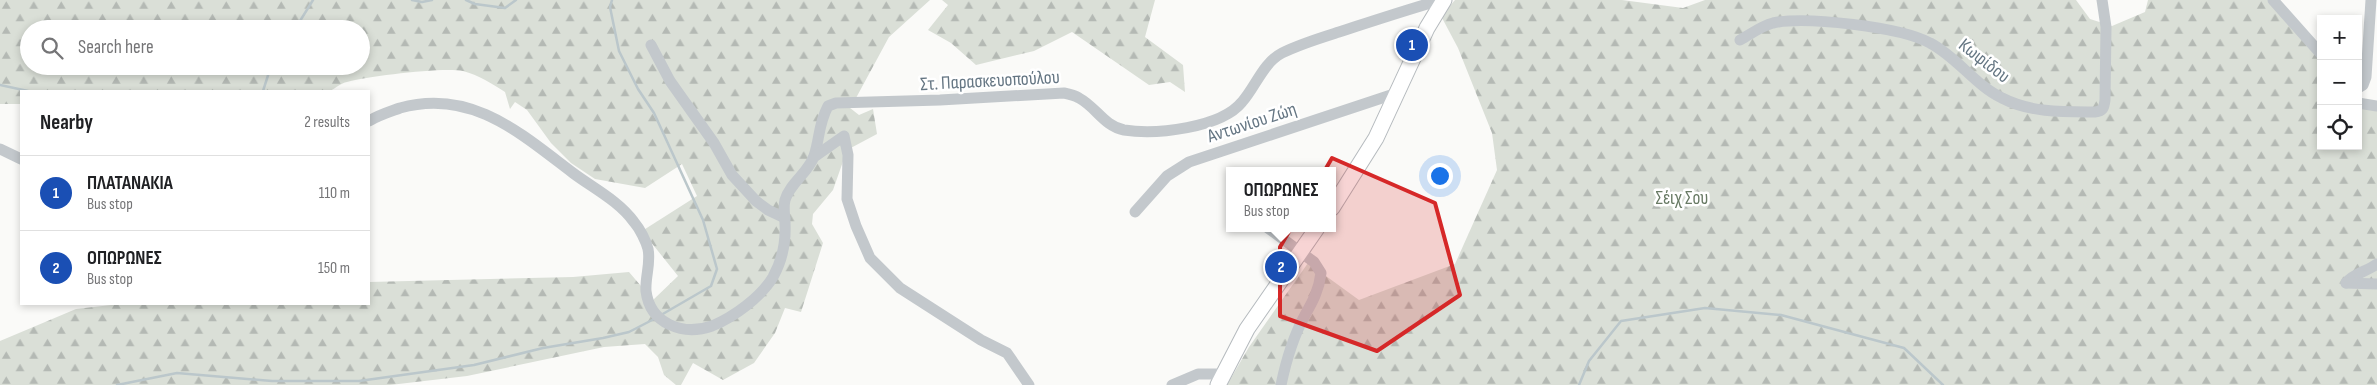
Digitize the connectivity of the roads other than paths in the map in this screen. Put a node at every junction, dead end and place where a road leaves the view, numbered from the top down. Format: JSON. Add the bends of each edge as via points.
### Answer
{"nodes":[{"id":1,"x":1442,"y":0,"type":"edge"},
{"id":2,"x":2102,"y":0,"type":"edge"},
{"id":3,"x":2273,"y":0,"type":"edge"},
{"id":4,"x":2371,"y":0,"type":"edge"},
{"id":5,"x":1740,"y":40,"type":"dead end"},
{"id":6,"x":651,"y":45,"type":"dead end"},
{"id":7,"x":2317,"y":50,"type":"edge"},
{"id":8,"x":2372,"y":78,"type":"edge"},
{"id":9,"x":2362,"y":86,"type":"edge"},
{"id":10,"x":1397,"y":93,"type":"junction"},
{"id":11,"x":2362,"y":104,"type":"edge"},
{"id":12,"x":2377,"y":106,"type":"edge"},
{"id":13,"x":370,"y":120,"type":"edge"},
{"id":14,"x":0,"y":149,"type":"edge"},
{"id":15,"x":814,"y":157,"type":"junction"},
{"id":16,"x":20,"y":159,"type":"edge"},
{"id":17,"x":1336,"y":202,"type":"edge"},
{"id":18,"x":1135,"y":212,"type":"dead end"},
{"id":19,"x":785,"y":218,"type":"junction"},
{"id":20,"x":1273,"y":232,"type":"edge"},
{"id":21,"x":1314,"y":232,"type":"edge"},
{"id":22,"x":1299,"y":253,"type":"junction"},
{"id":23,"x":2377,"y":264,"type":"edge"},
{"id":24,"x":2377,"y":284,"type":"edge"},
{"id":25,"x":1220,"y":380,"type":"edge"},
{"id":26,"x":1029,"y":385,"type":"edge"},
{"id":27,"x":1172,"y":385,"type":"edge"},
{"id":28,"x":1281,"y":385,"type":"edge"}],
"edges":[{"from":1,"to":10,"type":"main road"},
{"from":1,"to":15,"type":"street","name":"Στ. Παρασκευοπούλου","via":[[1282,53],[1267,64],[1241,104],[1216,120],[1179,130],[1122,130],[1107,123],[1079,98],[1064,93],[836,103],[828,106],[824,114]]},
{"from":2,"to":5,"type":"street","name":"Κωφίδου","via":[[2106,27],[2105,100],[2101,111],[2095,112],[2033,109],[2002,98],[1930,42],[1879,27],[1792,21],[1759,28]]},
{"from":3,"to":7,"type":"street"},
{"from":4,"to":8,"type":"street"},
{"from":6,"to":19,"type":"street","via":[[670,81],[714,143],[732,175],[756,201]]},
{"from":8,"to":9,"type":"street"},
{"from":10,"to":17,"type":"main road","via":[[1371,146]]},
{"from":10,"to":18,"type":"street","name":"Αντωνίου Ζώη","via":[[1189,162],[1167,176]]},
{"from":11,"to":12,"type":"street"},
{"from":13,"to":19,"type":"street","name":"Στ. Παρασκευοπούλου","via":[[408,106],[443,102],[491,116],[542,149],[620,207],[634,222],[648,249],[646,279],[649,302],[658,317],[680,330],[706,328],[718,323],[760,294],[773,278],[784,254]]},
{"from":14,"to":16,"type":"street"},
{"from":15,"to":19,"type":"street","name":"Στ. Παρασκευοπούλου","via":[[786,198]]},
{"from":15,"to":26,"type":"street","via":[[844,136],[848,155],[847,200],[870,258],[900,288],[1007,353]]},
{"from":20,"to":22,"type":"street"},
{"from":21,"to":22,"type":"main road"},
{"from":22,"to":25,"type":"main road","via":[[1247,329]]},
{"from":22,"to":28,"type":"street","via":[[1314,262],[1321,273],[1320,286],[1288,352]]},
{"from":23,"to":24,"type":"street","via":[[2352,276],[2346,284]]},
{"from":25,"to":27,"type":"street","via":[[1198,374]]}]}
